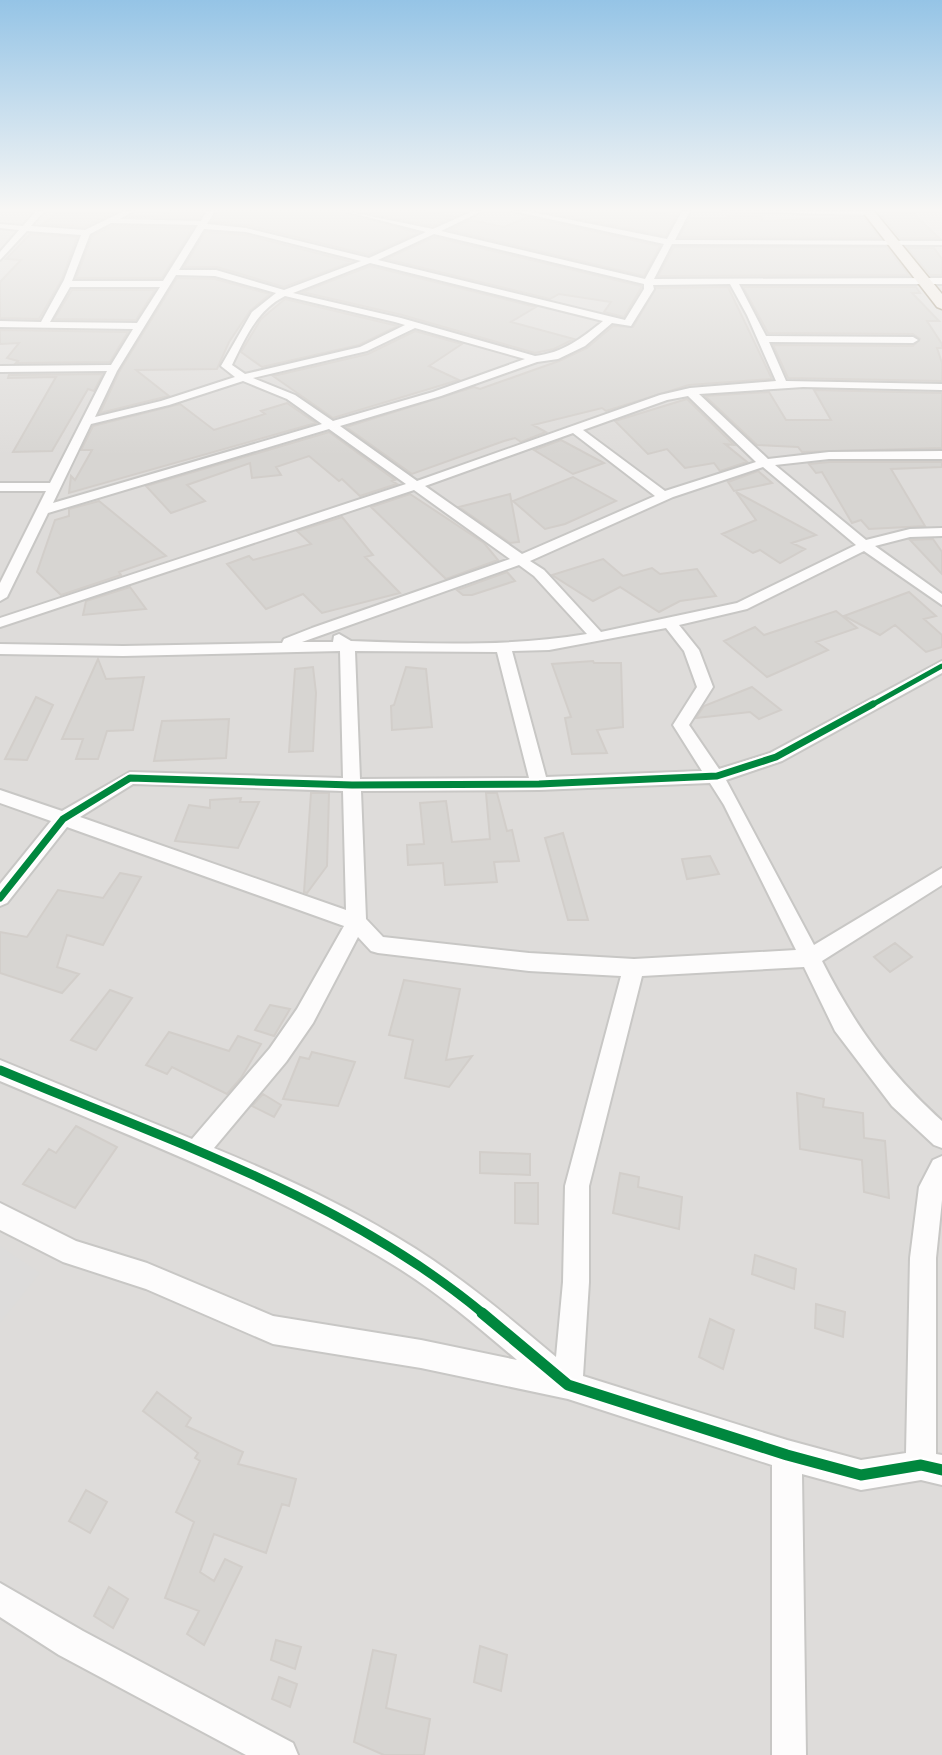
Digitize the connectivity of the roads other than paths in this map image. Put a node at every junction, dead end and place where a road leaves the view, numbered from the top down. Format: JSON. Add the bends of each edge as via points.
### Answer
{"nodes":[{"id":1,"x":63,"y":293,"type":"edge"},
{"id":2,"x":162,"y":293,"type":"edge"},
{"id":3,"x":284,"y":293,"type":"joint"},
{"id":4,"x":496,"y":293,"type":"edge"},
{"id":5,"x":647,"y":293,"type":"edge"},
{"id":6,"x":738,"y":293,"type":"edge"},
{"id":7,"x":608,"y":321,"type":"junction"},
{"id":8,"x":0,"y":324,"type":"edge"},
{"id":9,"x":44,"y":324,"type":"junction"},
{"id":10,"x":142,"y":326,"type":"junction"},
{"id":11,"x":411,"y":326,"type":"junction"},
{"id":12,"x":761,"y":339,"type":"junction"},
{"id":13,"x":913,"y":340,"type":"dead end"},
{"id":14,"x":535,"y":359,"type":"junction"},
{"id":15,"x":0,"y":369,"type":"edge"},
{"id":16,"x":114,"y":369,"type":"junction"},
{"id":17,"x":244,"y":377,"type":"junction"},
{"id":18,"x":783,"y":386,"type":"junction"},
{"id":19,"x":942,"y":387,"type":"edge"},
{"id":20,"x":690,"y":391,"type":"junction"},
{"id":21,"x":87,"y":422,"type":"junction"},
{"id":22,"x":332,"y":426,"type":"junction"},
{"id":23,"x":573,"y":428,"type":"junction"},
{"id":24,"x":942,"y":455,"type":"edge"},
{"id":25,"x":765,"y":463,"type":"junction"},
{"id":26,"x":414,"y":486,"type":"junction"},
{"id":27,"x":0,"y":487,"type":"edge"},
{"id":28,"x":53,"y":487,"type":"junction"},
{"id":29,"x":662,"y":495,"type":"junction"},
{"id":30,"x":41,"y":511,"type":"junction"},
{"id":31,"x":942,"y":532,"type":"edge"},
{"id":32,"x":863,"y":546,"type":"junction"},
{"id":33,"x":519,"y":560,"type":"junction"},
{"id":34,"x":0,"y":597,"type":"edge"},
{"id":35,"x":942,"y":601,"type":"edge"},
{"id":36,"x":668,"y":622,"type":"junction"},
{"id":37,"x":0,"y":623,"type":"edge"},
{"id":38,"x":326,"y":628,"type":"junction"},
{"id":39,"x":598,"y":636,"type":"junction"},
{"id":40,"x":347,"y":646,"type":"junction"},
{"id":41,"x":503,"y":647,"type":"junction"},
{"id":42,"x":275,"y":648,"type":"junction"},
{"id":43,"x":0,"y":649,"type":"edge"},
{"id":44,"x":942,"y":666,"type":"edge"},
{"id":45,"x":717,"y":776,"type":"junction"},
{"id":46,"x":539,"y":784,"type":"junction"},
{"id":47,"x":352,"y":785,"type":"junction"},
{"id":48,"x":0,"y":796,"type":"edge"},
{"id":49,"x":62,"y":819,"type":"junction"},
{"id":50,"x":942,"y":875,"type":"edge"},
{"id":51,"x":0,"y":898,"type":"edge"},
{"id":52,"x":356,"y":922,"type":"junction"},
{"id":53,"x":810,"y":958,"type":"junction"},
{"id":54,"x":635,"y":968,"type":"junction"},
{"id":55,"x":0,"y":1070,"type":"edge"},
{"id":56,"x":942,"y":1137,"type":"edge"},
{"id":57,"x":195,"y":1153,"type":"junction"},
{"id":58,"x":942,"y":1168,"type":"edge"},
{"id":59,"x":0,"y":1216,"type":"edge"},
{"id":60,"x":568,"y":1385,"type":"junction"},
{"id":61,"x":787,"y":1455,"type":"junction"},
{"id":62,"x":931,"y":1468,"type":"edge"},
{"id":63,"x":0,"y":1599,"type":"edge"},
{"id":64,"x":277,"y":1754,"type":"edge"},
{"id":65,"x":789,"y":1755,"type":"edge"}],
"edges":[{"from":1,"to":9,"type":"street"},
{"from":2,"to":10,"type":"street"},
{"from":3,"to":11,"type":"street"},
{"from":3,"to":17,"type":"street","via":[[261,307],[226,366]]},
{"from":4,"to":7,"type":"street"},
{"from":5,"to":7,"type":"street","via":[[628,324]]},
{"from":6,"to":12,"type":"street"},
{"from":7,"to":14,"type":"street","via":[[581,344],[554,357]]},
{"from":8,"to":9,"type":"street"},
{"from":9,"to":10,"type":"street"},
{"from":10,"to":16,"type":"street"},
{"from":11,"to":14,"type":"street"},
{"from":11,"to":17,"type":"street","via":[[363,349]]},
{"from":12,"to":13,"type":"street"},
{"from":12,"to":18,"type":"street"},
{"from":14,"to":22,"type":"street"},
{"from":15,"to":16,"type":"street"},
{"from":16,"to":21,"type":"street"},
{"from":17,"to":21,"type":"street"},
{"from":17,"to":22,"type":"street","via":[[291,397]]},
{"from":18,"to":19,"type":"street"},
{"from":18,"to":20,"type":"street"},
{"from":20,"to":23,"type":"street"},
{"from":20,"to":25,"type":"street"},
{"from":21,"to":28,"type":"street"},
{"from":22,"to":26,"type":"street"},
{"from":22,"to":30,"type":"street"},
{"from":23,"to":26,"type":"street"},
{"from":23,"to":29,"type":"street"},
{"from":24,"to":25,"type":"street","via":[[820,455]]},
{"from":25,"to":29,"type":"street"},
{"from":25,"to":32,"type":"street"},
{"from":26,"to":33,"type":"street"},
{"from":26,"to":37,"type":"street"},
{"from":27,"to":28,"type":"street"},
{"from":28,"to":30,"type":"street"},
{"from":29,"to":33,"type":"street"},
{"from":30,"to":34,"type":"street"},
{"from":31,"to":32,"type":"street","via":[[910,533]]},
{"from":32,"to":35,"type":"street"},
{"from":32,"to":36,"type":"street","via":[[741,606]]},
{"from":33,"to":38,"type":"street"},
{"from":33,"to":39,"type":"street","via":[[539,573]]},
{"from":36,"to":39,"type":"street"},
{"from":36,"to":45,"type":"street","via":[[691,649],[705,687],[681,725]]},
{"from":38,"to":40,"type":"street"},
{"from":38,"to":42,"type":"street"},
{"from":39,"to":41,"type":"street"},
{"from":40,"to":41,"type":"street"},
{"from":40,"to":42,"type":"street"},
{"from":40,"to":47,"type":"street"},
{"from":41,"to":46,"type":"street"},
{"from":42,"to":43,"type":"street"},
{"from":44,"to":45,"type":"street","via":[[776,757]]},
{"from":45,"to":46,"type":"street"},
{"from":45,"to":53,"type":"street"},
{"from":46,"to":47,"type":"street"},
{"from":47,"to":49,"type":"street","via":[[130,778]]},
{"from":47,"to":52,"type":"street"},
{"from":48,"to":49,"type":"street"},
{"from":49,"to":51,"type":"street"},
{"from":49,"to":52,"type":"street"},
{"from":50,"to":53,"type":"street"},
{"from":52,"to":54,"type":"street","via":[[378,946]]},
{"from":52,"to":57,"type":"street","via":[[285,1045]]},
{"from":53,"to":54,"type":"street"},
{"from":53,"to":56,"type":"street","via":[[843,1024],[900,1098]]},
{"from":54,"to":60,"type":"street","via":[[577,1186]]},
{"from":55,"to":57,"type":"street"},
{"from":57,"to":60,"type":"street","via":[[271,1184],[406,1258],[475,1307]]},
{"from":58,"to":62,"type":"street","via":[[931,1187],[923,1258]]},
{"from":59,"to":60,"type":"street","via":[[72,1253],[147,1276],[273,1330],[421,1354]]},
{"from":60,"to":61,"type":"street"},
{"from":61,"to":62,"type":"street","via":[[860,1475]]},
{"from":61,"to":65,"type":"street"},
{"from":63,"to":64,"type":"street","via":[[71,1643]]}]}
